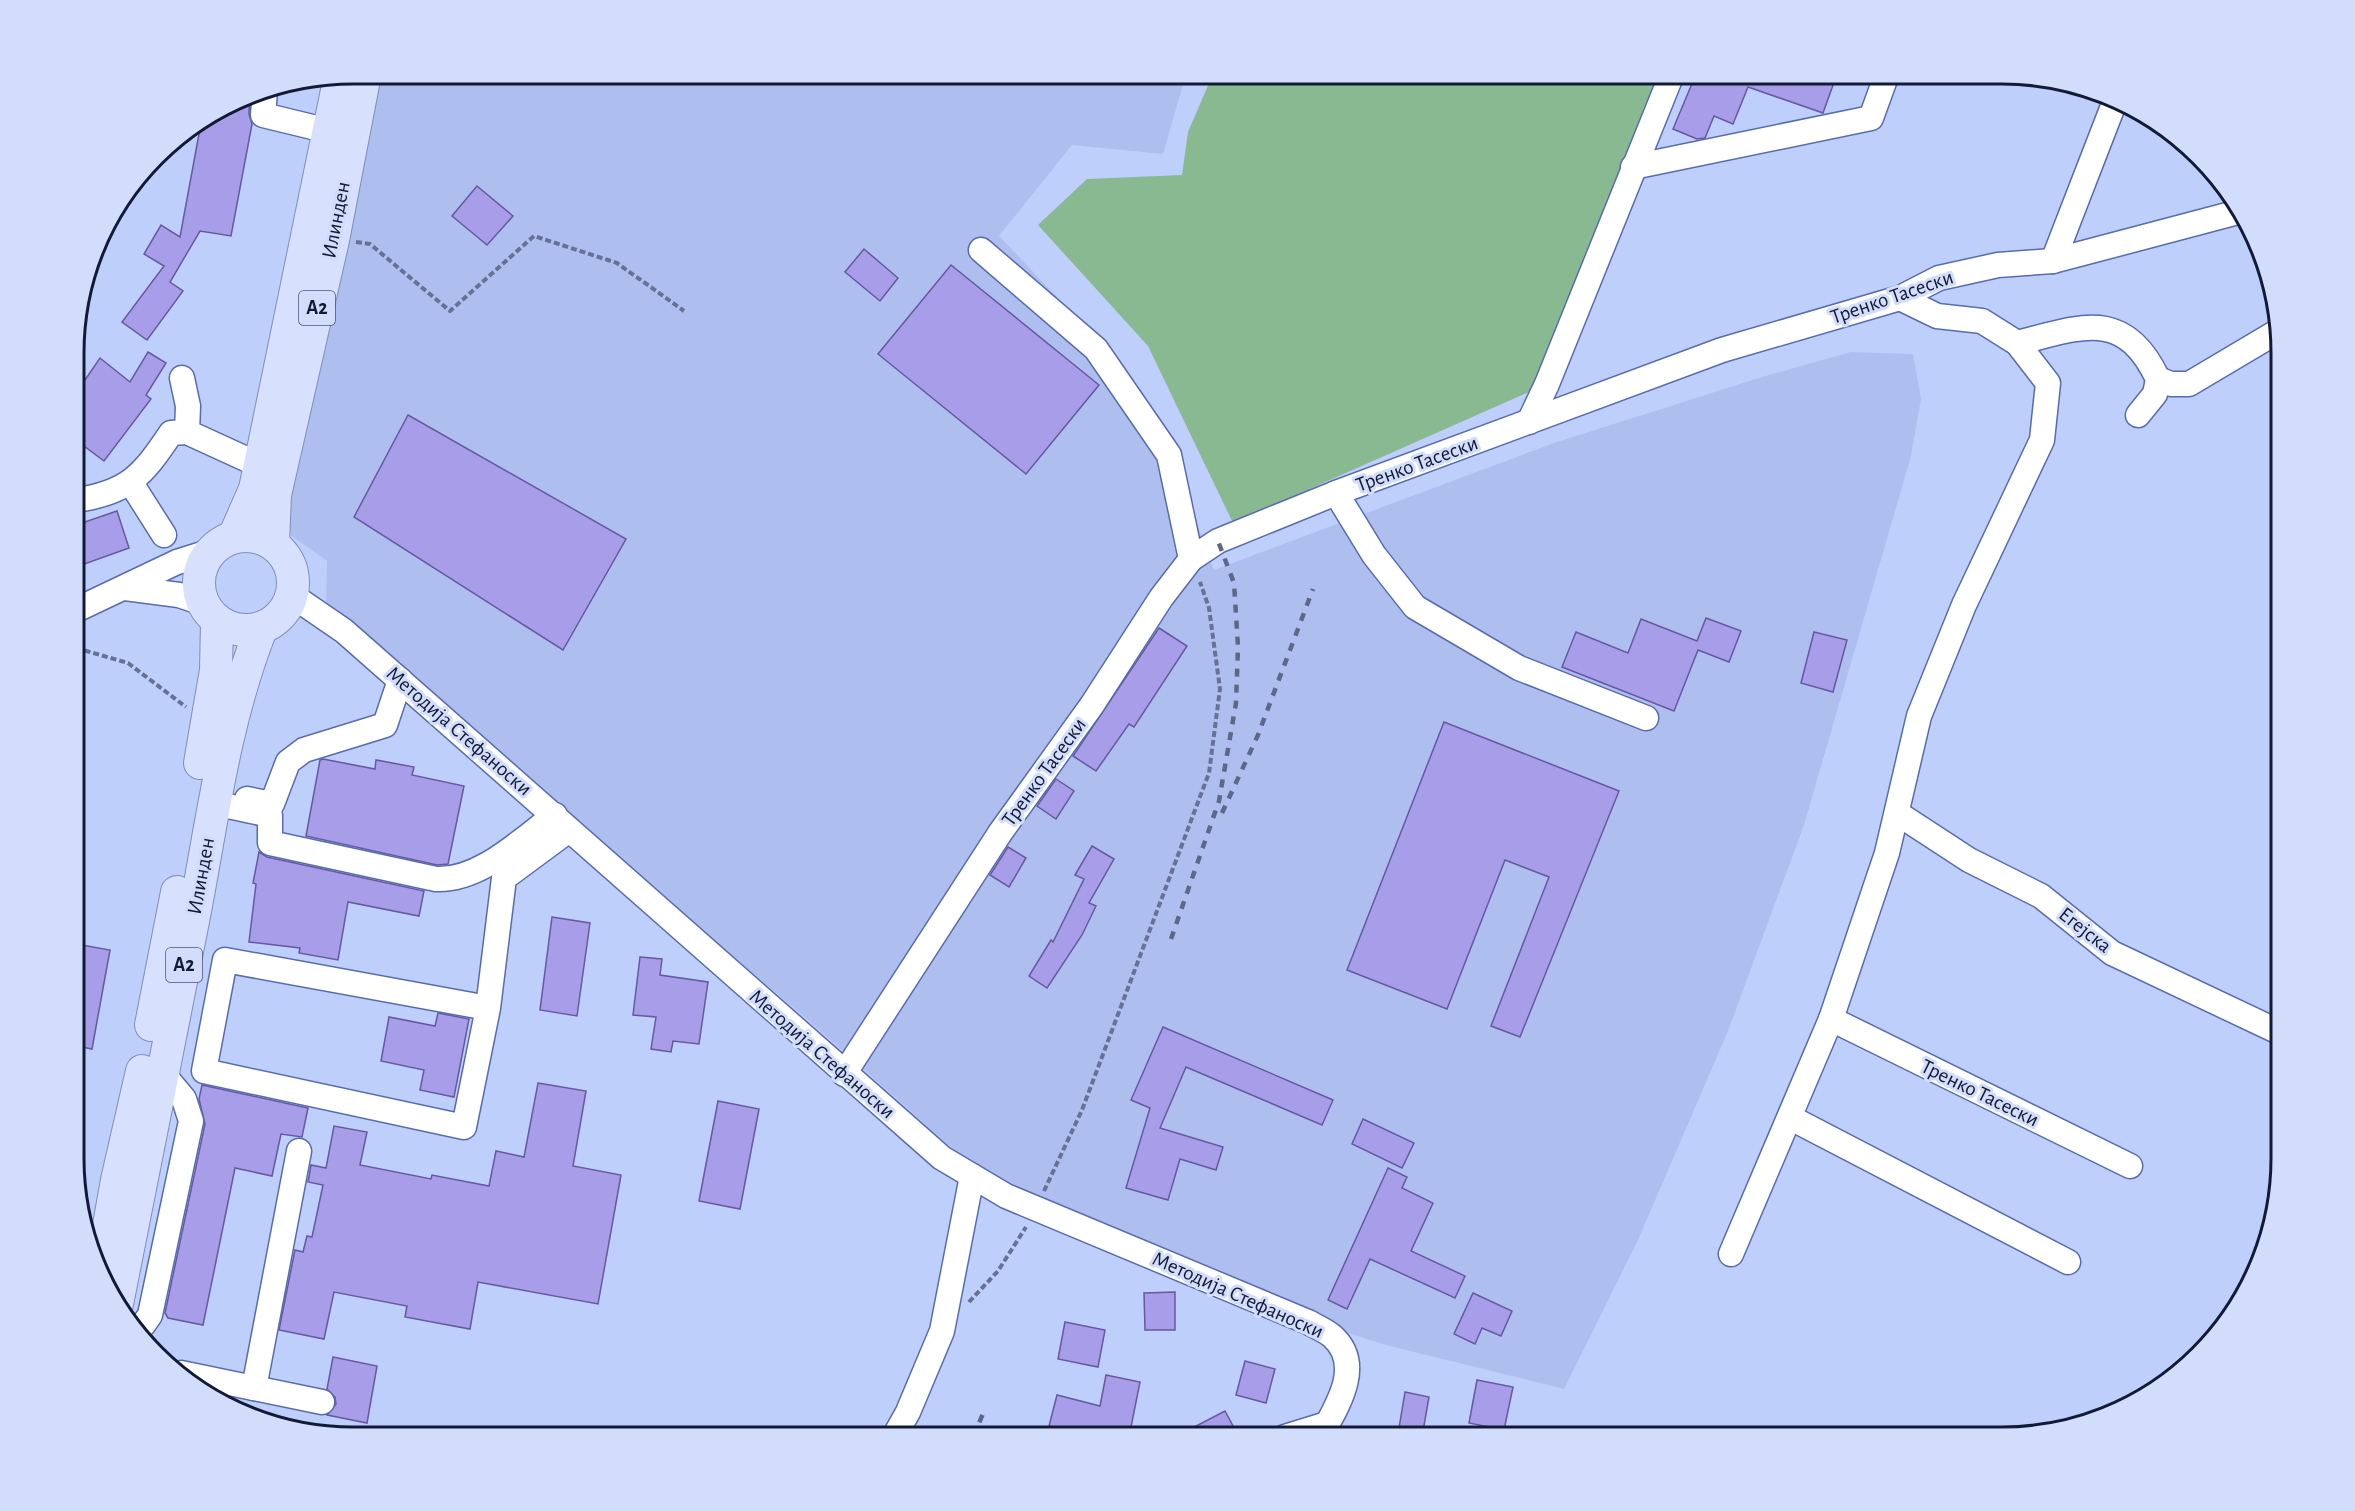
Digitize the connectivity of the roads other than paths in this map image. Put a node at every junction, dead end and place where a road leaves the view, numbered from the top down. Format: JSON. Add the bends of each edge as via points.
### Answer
{"nodes":[{"id":1,"x":364,"y":84,"type":"edge"},
{"id":2,"x":1667,"y":84,"type":"edge"},
{"id":3,"x":1883,"y":84,"type":"edge"},
{"id":4,"x":338,"y":85,"type":"edge"},
{"id":5,"x":264,"y":99,"type":"edge"},
{"id":6,"x":2112,"y":108,"type":"edge"},
{"id":7,"x":328,"y":131,"type":"junction"},
{"id":8,"x":1633,"y":167,"type":"junction"},
{"id":9,"x":2232,"y":214,"type":"edge"},
{"id":10,"x":981,"y":250,"type":"dead end"},
{"id":11,"x":2053,"y":261,"type":"junction"},
{"id":12,"x":1900,"y":298,"type":"junction"},
{"id":13,"x":2270,"y":336,"type":"edge"},
{"id":14,"x":2017,"y":343,"type":"junction"},
{"id":15,"x":182,"y":378,"type":"dead end"},
{"id":16,"x":2158,"y":379,"type":"junction"},
{"id":17,"x":2138,"y":415,"type":"dead end"},
{"id":18,"x":1529,"y":422,"type":"junction"},
{"id":19,"x":187,"y":432,"type":"junction"},
{"id":20,"x":246,"y":459,"type":"dead end"},
{"id":21,"x":131,"y":483,"type":"junction"},
{"id":22,"x":1336,"y":493,"type":"junction"},
{"id":23,"x":84,"y":499,"type":"edge"},
{"id":24,"x":164,"y":535,"type":"dead end"},
{"id":25,"x":273,"y":543,"type":"junction"},
{"id":26,"x":223,"y":544,"type":"junction"},
{"id":27,"x":1191,"y":559,"type":"junction"},
{"id":28,"x":125,"y":588,"type":"junction"},
{"id":29,"x":293,"y":596,"type":"junction"},
{"id":30,"x":84,"y":606,"type":"edge"},
{"id":31,"x":210,"y":612,"type":"junction"},
{"id":32,"x":261,"y":629,"type":"junction"},
{"id":33,"x":400,"y":680,"type":"junction"},
{"id":34,"x":1646,"y":718,"type":"dead end"},
{"id":35,"x":214,"y":798,"type":"junction"},
{"id":36,"x":271,"y":809,"type":"junction"},
{"id":37,"x":1897,"y":813,"type":"junction"},
{"id":38,"x":562,"y":823,"type":"junction"},
{"id":39,"x":497,"y":870,"type":"junction"},
{"id":40,"x":488,"y":1008,"type":"junction"},
{"id":41,"x":1831,"y":1019,"type":"junction"},
{"id":42,"x":2271,"y":1028,"type":"edge"},
{"id":43,"x":163,"y":1074,"type":"junction"},
{"id":44,"x":844,"y":1074,"type":"junction"},
{"id":45,"x":1791,"y":1118,"type":"junction"},
{"id":46,"x":299,"y":1151,"type":"dead end"},
{"id":47,"x":2130,"y":1166,"type":"dead end"},
{"id":48,"x":972,"y":1176,"type":"junction"},
{"id":49,"x":1731,"y":1254,"type":"dead end"},
{"id":50,"x":103,"y":1259,"type":"edge"},
{"id":51,"x":2068,"y":1262,"type":"dead end"},
{"id":52,"x":119,"y":1292,"type":"edge"},
{"id":53,"x":143,"y":1325,"type":"edge"},
{"id":54,"x":195,"y":1376,"type":"edge"},
{"id":55,"x":254,"y":1388,"type":"junction"},
{"id":56,"x":322,"y":1402,"type":"dead end"},
{"id":57,"x":900,"y":1427,"type":"edge"},
{"id":58,"x":1325,"y":1427,"type":"edge"}],
"edges":[{"from":1,"to":25,"type":"main road","name":"Илинден","number":"A2","via":[[275,495]]},
{"from":2,"to":8,"type":"street"},
{"from":3,"to":8,"type":"street","via":[[1871,118]]},
{"from":4,"to":7,"type":"main road","name":"Илинден","number":"A2"},
{"from":5,"to":7,"type":"street","via":[[263,115]]},
{"from":6,"to":11,"type":"street"},
{"from":7,"to":26,"type":"main road","name":"Илинден","number":"A2","via":[[255,489]]},
{"from":8,"to":18,"type":"street"},
{"from":9,"to":11,"type":"street","name":"Тренко Тасески"},
{"from":10,"to":27,"type":"street","via":[[1096,349],[1169,455]]},
{"from":11,"to":12,"type":"street","name":"Тренко Тасески","via":[[1998,264],[1939,278]]},
{"from":12,"to":14,"type":"street","via":[[1937,316],[1982,321]]},
{"from":12,"to":18,"type":"street","name":"Тренко Тасески","via":[[1722,350]]},
{"from":13,"to":16,"type":"street","via":[[2189,384]]},
{"from":14,"to":16,"type":"street","via":[[2072,329],[2120,331],[2138,344]]},
{"from":14,"to":37,"type":"street","via":[[2048,383],[2043,440],[1964,605],[1919,716]]},
{"from":15,"to":19,"type":"street","via":[[188,406]]},
{"from":16,"to":17,"type":"street","via":[[2155,394]]},
{"from":18,"to":22,"type":"street","name":"Тренко Тасески"},
{"from":19,"to":20,"type":"street"},
{"from":19,"to":21,"type":"street","via":[[171,433]]},
{"from":21,"to":23,"type":"street","via":[[100,497]]},
{"from":21,"to":24,"type":"street"},
{"from":22,"to":27,"type":"street","name":"Тренко Тасески","via":[[1218,541]]},
{"from":22,"to":34,"type":"street","via":[[1374,555],[1415,607],[1519,668]]},
{"from":25,"to":26,"type":"main road","via":[[248,536]]},
{"from":25,"to":29,"type":"main road","via":[[291,566]]},
{"from":26,"to":28,"type":"street"},
{"from":26,"to":31,"type":"main road","name":"Илинден","number":"A2","via":[[204,562],[199,575],[199,590]]},
{"from":27,"to":44,"type":"street","name":"Тренко Тасески","via":[[1000,833]]},
{"from":28,"to":30,"type":"street"},
{"from":28,"to":31,"type":"street","via":[[179,595]]},
{"from":29,"to":32,"type":"main road","via":[[286,610]]},
{"from":29,"to":33,"type":"street","name":"Методија Стефаноски","via":[[344,631]]},
{"from":31,"to":32,"type":"main road","via":[[231,628]]},
{"from":31,"to":50,"type":"main road","name":"Илинден","number":"A2","via":[[216,670],[143,1070]]},
{"from":32,"to":35,"type":"main road","name":"Илинден","number":"A2","via":[[233,710]]},
{"from":33,"to":36,"type":"street","via":[[385,725],[304,750],[288,762]]},
{"from":33,"to":38,"type":"street","name":"Методија Стефаноски"},
{"from":35,"to":36,"type":"street"},
{"from":35,"to":43,"type":"main road","name":"Илинден","number":"A2"},
{"from":36,"to":39,"type":"street","via":[[270,843],[436,879],[451,880]]},
{"from":37,"to":41,"type":"street"},
{"from":37,"to":42,"type":"street","name":"Егејска","via":[[1969,860],[2040,896],[2112,953]]},
{"from":38,"to":39,"type":"street"},
{"from":38,"to":44,"type":"street","name":"Методија Стефаноски"},
{"from":39,"to":40,"type":"street"},
{"from":40,"to":40,"type":"street","via":[[464,1127],[204,1071],[225,960]]},
{"from":41,"to":45,"type":"street"},
{"from":41,"to":47,"type":"street","name":"Тренко Тасески"},
{"from":43,"to":52,"type":"main road","name":"Илинден","number":"A2"},
{"from":43,"to":53,"type":"street","via":[[184,1099],[191,1121],[150,1315]]},
{"from":44,"to":48,"type":"street","name":"Методија Стефаноски","via":[[942,1158]]},
{"from":45,"to":49,"type":"street"},
{"from":45,"to":51,"type":"street"},
{"from":46,"to":55,"type":"street"},
{"from":48,"to":57,"type":"street","via":[[942,1331]]},
{"from":48,"to":58,"type":"street","name":"Методија Стефаноски","via":[[1006,1196],[1308,1322],[1333,1337],[1346,1358],[1348,1382]]},
{"from":54,"to":55,"type":"street"},
{"from":55,"to":56,"type":"street"}]}
